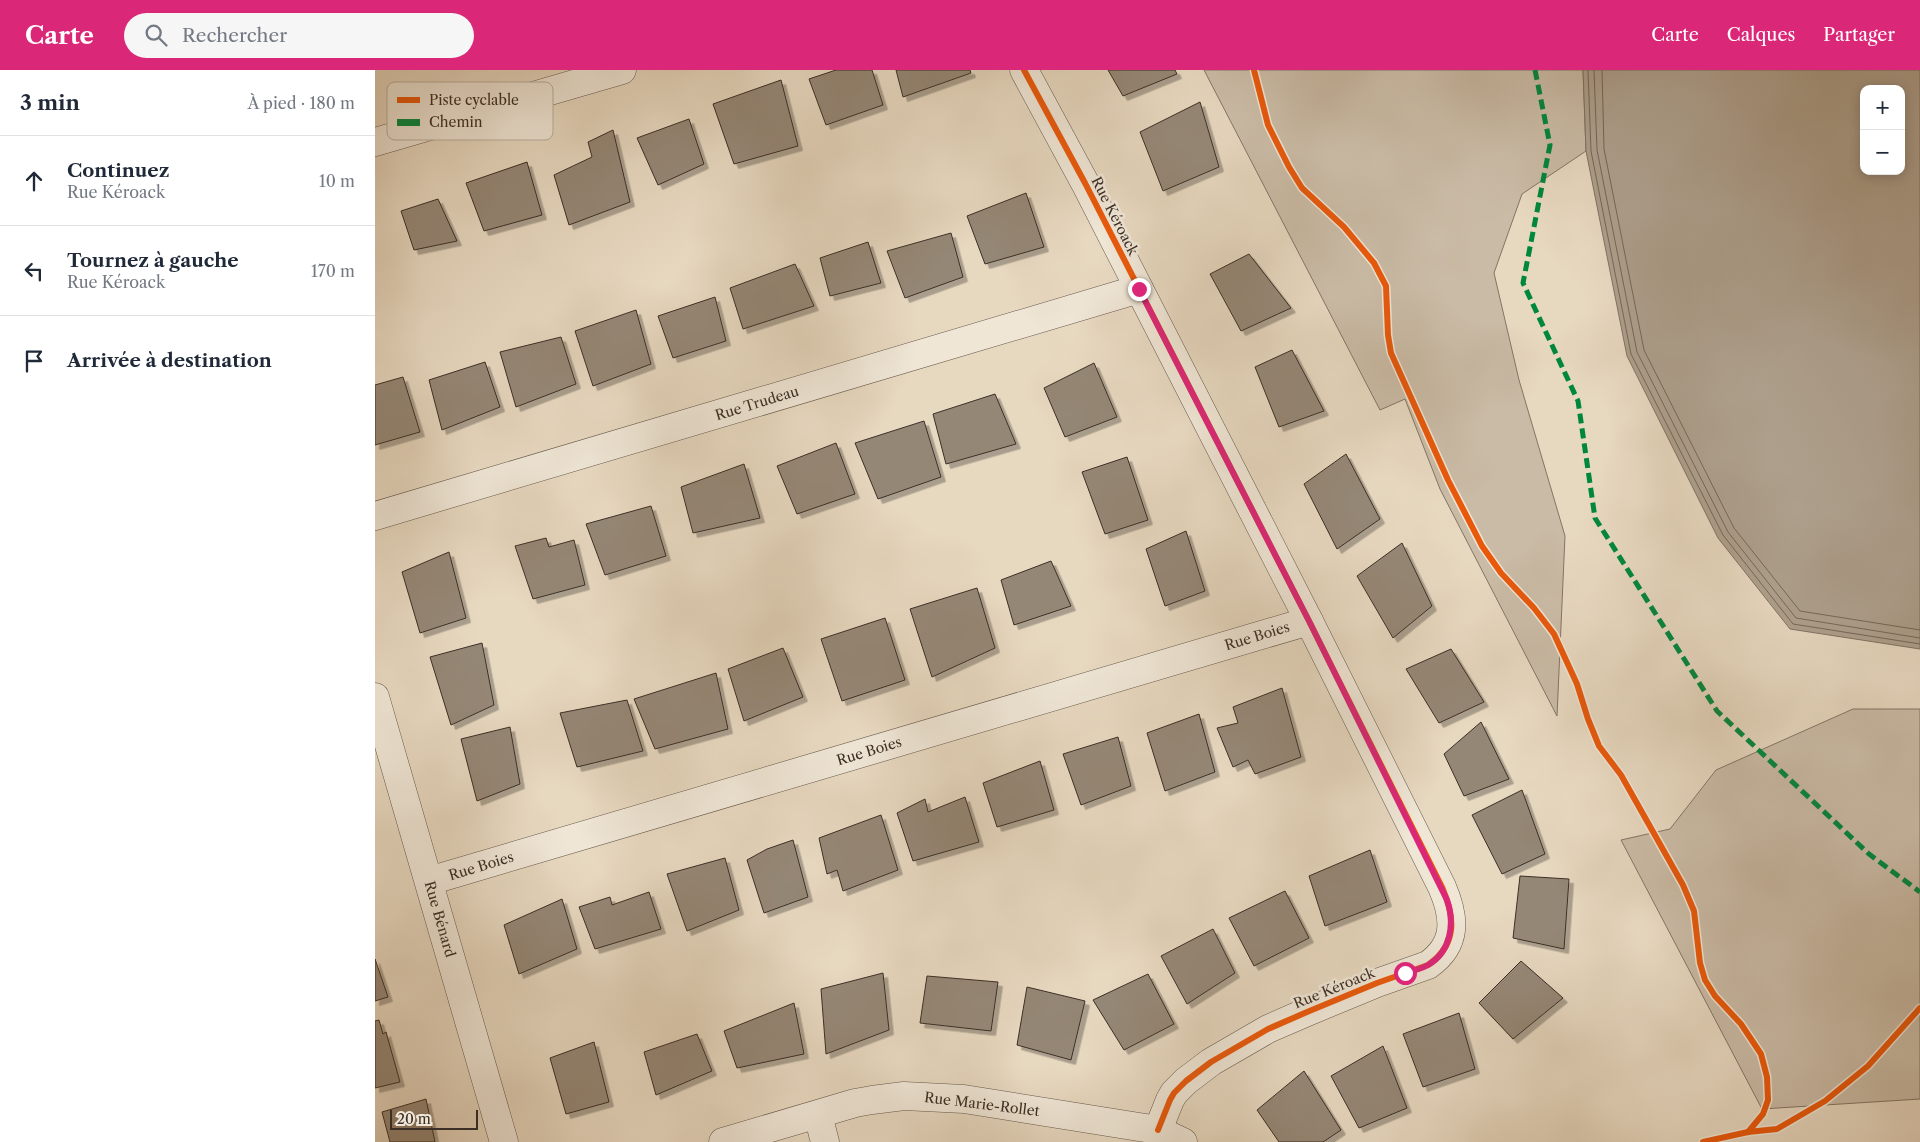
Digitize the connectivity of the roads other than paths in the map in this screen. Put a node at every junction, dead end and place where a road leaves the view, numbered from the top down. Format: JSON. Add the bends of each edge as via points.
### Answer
{"nodes":[{"id":1,"x":622,"y":70,"type":"edge"},
{"id":2,"x":1025,"y":70,"type":"edge"},
{"id":3,"x":553,"y":90,"type":"edge"},
{"id":4,"x":1139,"y":289,"type":"junction"},
{"id":5,"x":375,"y":516,"type":"edge"},
{"id":6,"x":1309,"y":621,"type":"junction"},
{"id":7,"x":375,"y":697,"type":"edge"},
{"id":8,"x":429,"y":881,"type":"junction"},
{"id":9,"x":818,"y":1115,"type":"junction"},
{"id":10,"x":1158,"y":1130,"type":"junction"},
{"id":11,"x":504,"y":1142,"type":"edge"},
{"id":12,"x":723,"y":1142,"type":"edge"},
{"id":13,"x":825,"y":1142,"type":"edge"},
{"id":14,"x":1183,"y":1142,"type":"edge"}],
"edges":[{"from":1,"to":3,"type":"street"},
{"from":2,"to":4,"type":"street","name":"Rue Kéroack"},
{"from":4,"to":5,"type":"street","name":"Rue Trudeau"},
{"from":4,"to":6,"type":"street","name":"Rue Kéroack"},
{"from":6,"to":8,"type":"street","name":"Rue Boies"},
{"from":6,"to":10,"type":"street","name":"Rue Kéroack","via":[[1442,887],[1452,917],[1449,936],[1442,952],[1428,965],[1307,1012],[1202,1068],[1169,1100]]},
{"from":7,"to":8,"type":"street","name":"Rue Bénard"},
{"from":8,"to":11,"type":"street","name":"Rue Bénard"},
{"from":9,"to":10,"type":"street","name":"Rue Marie-Rollet","via":[[872,1100],[904,1096],[944,1097]]},
{"from":9,"to":12,"type":"street","name":"Rue Marie-Rollet"},
{"from":9,"to":13,"type":"street"},
{"from":10,"to":14,"type":"street","name":"Rue Marie-Rollet"}]}
